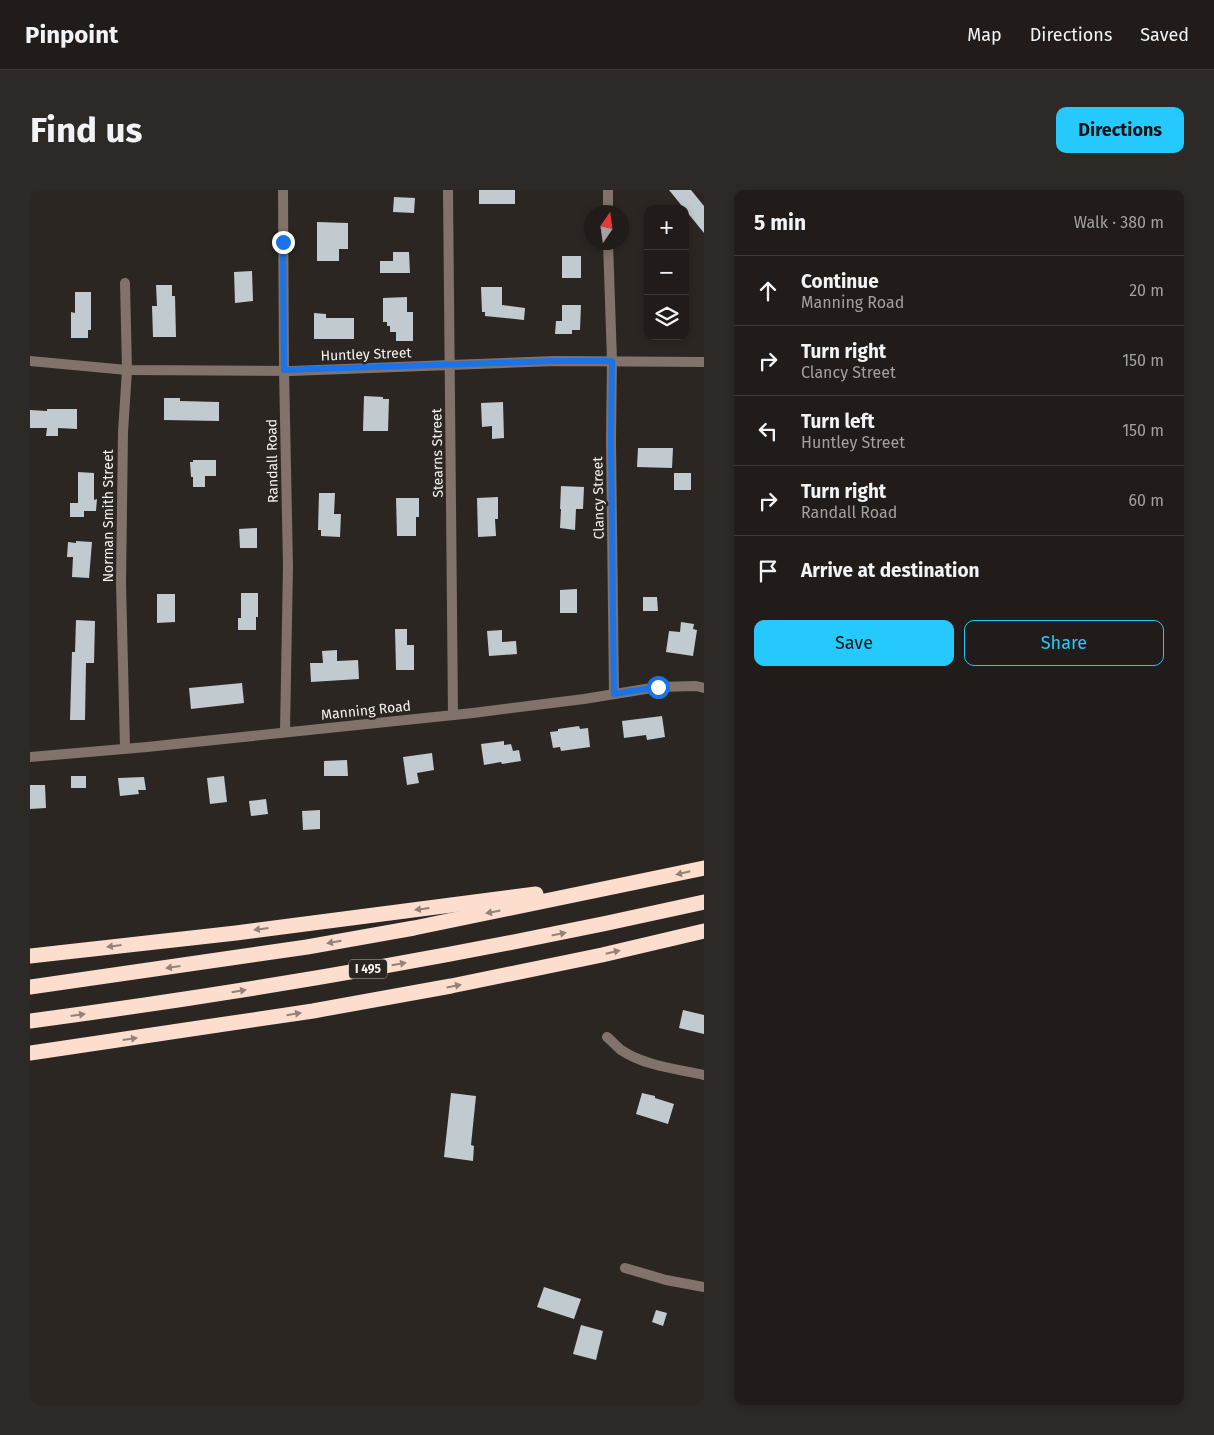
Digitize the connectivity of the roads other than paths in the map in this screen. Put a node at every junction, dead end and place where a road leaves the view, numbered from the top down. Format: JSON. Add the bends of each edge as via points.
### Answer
{"nodes":[{"id":1,"x":283,"y":190,"type":"edge"},
{"id":2,"x":448,"y":190,"type":"edge"},
{"id":3,"x":608,"y":190,"type":"edge"},
{"id":4,"x":608,"y":205,"type":"edge"},
{"id":5,"x":608,"y":250,"type":"edge"},
{"id":6,"x":125,"y":283,"type":"dead end"},
{"id":7,"x":30,"y":361,"type":"edge"},
{"id":8,"x":612,"y":361,"type":"junction"},
{"id":9,"x":704,"y":362,"type":"edge"},
{"id":10,"x":449,"y":365,"type":"junction"},
{"id":11,"x":127,"y":370,"type":"junction"},
{"id":12,"x":284,"y":370,"type":"junction"},
{"id":13,"x":704,"y":688,"type":"edge"},
{"id":14,"x":614,"y":694,"type":"junction"},
{"id":15,"x":453,"y":715,"type":"junction"},
{"id":16,"x":285,"y":732,"type":"junction"},
{"id":17,"x":125,"y":748,"type":"junction"},
{"id":18,"x":30,"y":757,"type":"edge"},
{"id":19,"x":704,"y":868,"type":"edge"},
{"id":20,"x":661,"y":878,"type":"junction"},
{"id":21,"x":704,"y":902,"type":"edge"},
{"id":22,"x":704,"y":931,"type":"edge"},
{"id":23,"x":30,"y":956,"type":"edge"},
{"id":24,"x":30,"y":987,"type":"edge"},
{"id":25,"x":30,"y":1022,"type":"edge"},
{"id":26,"x":607,"y":1037,"type":"dead end"},
{"id":27,"x":30,"y":1054,"type":"edge"},
{"id":28,"x":704,"y":1075,"type":"edge"},
{"id":29,"x":625,"y":1268,"type":"dead end"},
{"id":30,"x":704,"y":1287,"type":"edge"}],
"edges":[{"from":1,"to":12,"type":"street","name":"Randall Road"},
{"from":2,"to":10,"type":"street","name":"Stearns Street"},
{"from":3,"to":4,"type":"street"},
{"from":5,"to":8,"type":"street","name":"Clancy Street"},
{"from":6,"to":11,"type":"street","name":"Norman Smith Street"},
{"from":7,"to":11,"type":"street","name":"Huntley Street"},
{"from":8,"to":9,"type":"street","name":"Huntley Street"},
{"from":8,"to":10,"type":"street","name":"Huntley Street"},
{"from":8,"to":14,"type":"street","name":"Clancy Street"},
{"from":10,"to":12,"type":"street","name":"Huntley Street"},
{"from":10,"to":15,"type":"street","name":"Stearns Street"},
{"from":11,"to":12,"type":"street","name":"Huntley Street"},
{"from":11,"to":17,"type":"street","name":"Norman Smith Street","via":[[122,574]]},
{"from":12,"to":16,"type":"street","name":"Randall Road","via":[[288,566]]},
{"from":13,"to":14,"type":"street","name":"Manning Road","via":[[658,687]]},
{"from":14,"to":15,"type":"street","name":"Manning Road"},
{"from":15,"to":16,"type":"street","name":"Manning Road"},
{"from":16,"to":17,"type":"street","name":"Manning Road"},
{"from":17,"to":18,"type":"street","name":"Manning Road"},
{"from":19,"to":20,"type":"highway","number":"I 495","one_way":true},
{"from":20,"to":23,"type":"highway","one_way":true},
{"from":20,"to":24,"type":"highway","number":"I 495","one_way":true,"via":[[306,947]]},
{"from":25,"to":21,"type":"highway","number":"I 495","one_way":true,"via":[[451,955]]},
{"from":27,"to":22,"type":"highway","one_way":true,"via":[[313,1011],[451,986]]},
{"from":26,"to":28,"type":"street","via":[[621,1050],[638,1058]]},
{"from":29,"to":30,"type":"street"}]}
